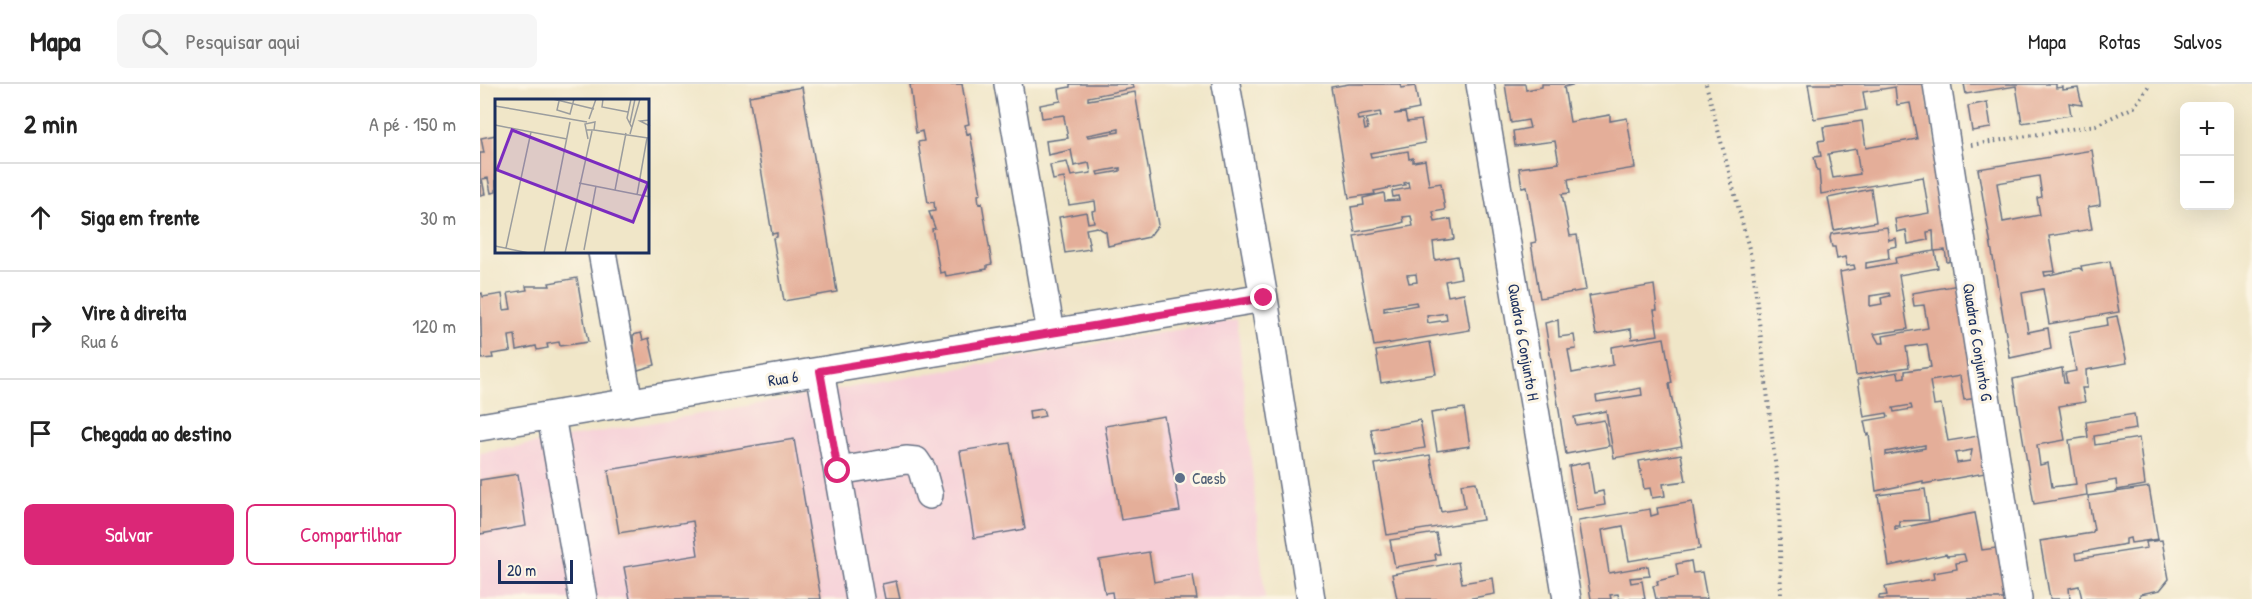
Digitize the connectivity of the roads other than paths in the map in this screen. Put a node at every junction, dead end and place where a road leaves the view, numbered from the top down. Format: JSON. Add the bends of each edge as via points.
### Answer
{"nodes":[{"id":1,"x":1008,"y":84,"type":"edge"},
{"id":2,"x":1226,"y":84,"type":"edge"},
{"id":3,"x":1480,"y":84,"type":"edge"},
{"id":4,"x":1937,"y":84,"type":"edge"},
{"id":5,"x":602,"y":254,"type":"edge"},
{"id":6,"x":1264,"y":298,"type":"junction"},
{"id":7,"x":1051,"y":333,"type":"junction"},
{"id":8,"x":820,"y":371,"type":"junction"},
{"id":9,"x":629,"y":403,"type":"junction"},
{"id":10,"x":551,"y":416,"type":"junction"},
{"id":11,"x":480,"y":428,"type":"edge"},
{"id":12,"x":838,"y":471,"type":"junction"},
{"id":13,"x":929,"y":495,"type":"dead end"},
{"id":14,"x":583,"y":599,"type":"edge"},
{"id":15,"x":860,"y":599,"type":"edge"},
{"id":16,"x":1311,"y":599,"type":"edge"},
{"id":17,"x":1567,"y":599,"type":"edge"},
{"id":18,"x":2018,"y":599,"type":"edge"}],
"edges":[{"from":1,"to":7,"type":"street"},
{"from":2,"to":6,"type":"street"},
{"from":3,"to":17,"type":"street","name":"Quadra 6 Conjunto H"},
{"from":4,"to":18,"type":"street","name":"Quadra 6 Conjunto G"},
{"from":5,"to":9,"type":"street"},
{"from":6,"to":7,"type":"street","name":"Rua 6"},
{"from":6,"to":16,"type":"street"},
{"from":7,"to":8,"type":"street","name":"Rua 6"},
{"from":8,"to":9,"type":"street","name":"Rua 6"},
{"from":8,"to":12,"type":"street"},
{"from":9,"to":10,"type":"street","name":"Rua 6"},
{"from":10,"to":11,"type":"street","name":"Rua 6"},
{"from":10,"to":14,"type":"street"},
{"from":12,"to":13,"type":"street","via":[[916,461]]},
{"from":12,"to":15,"type":"street"}]}
